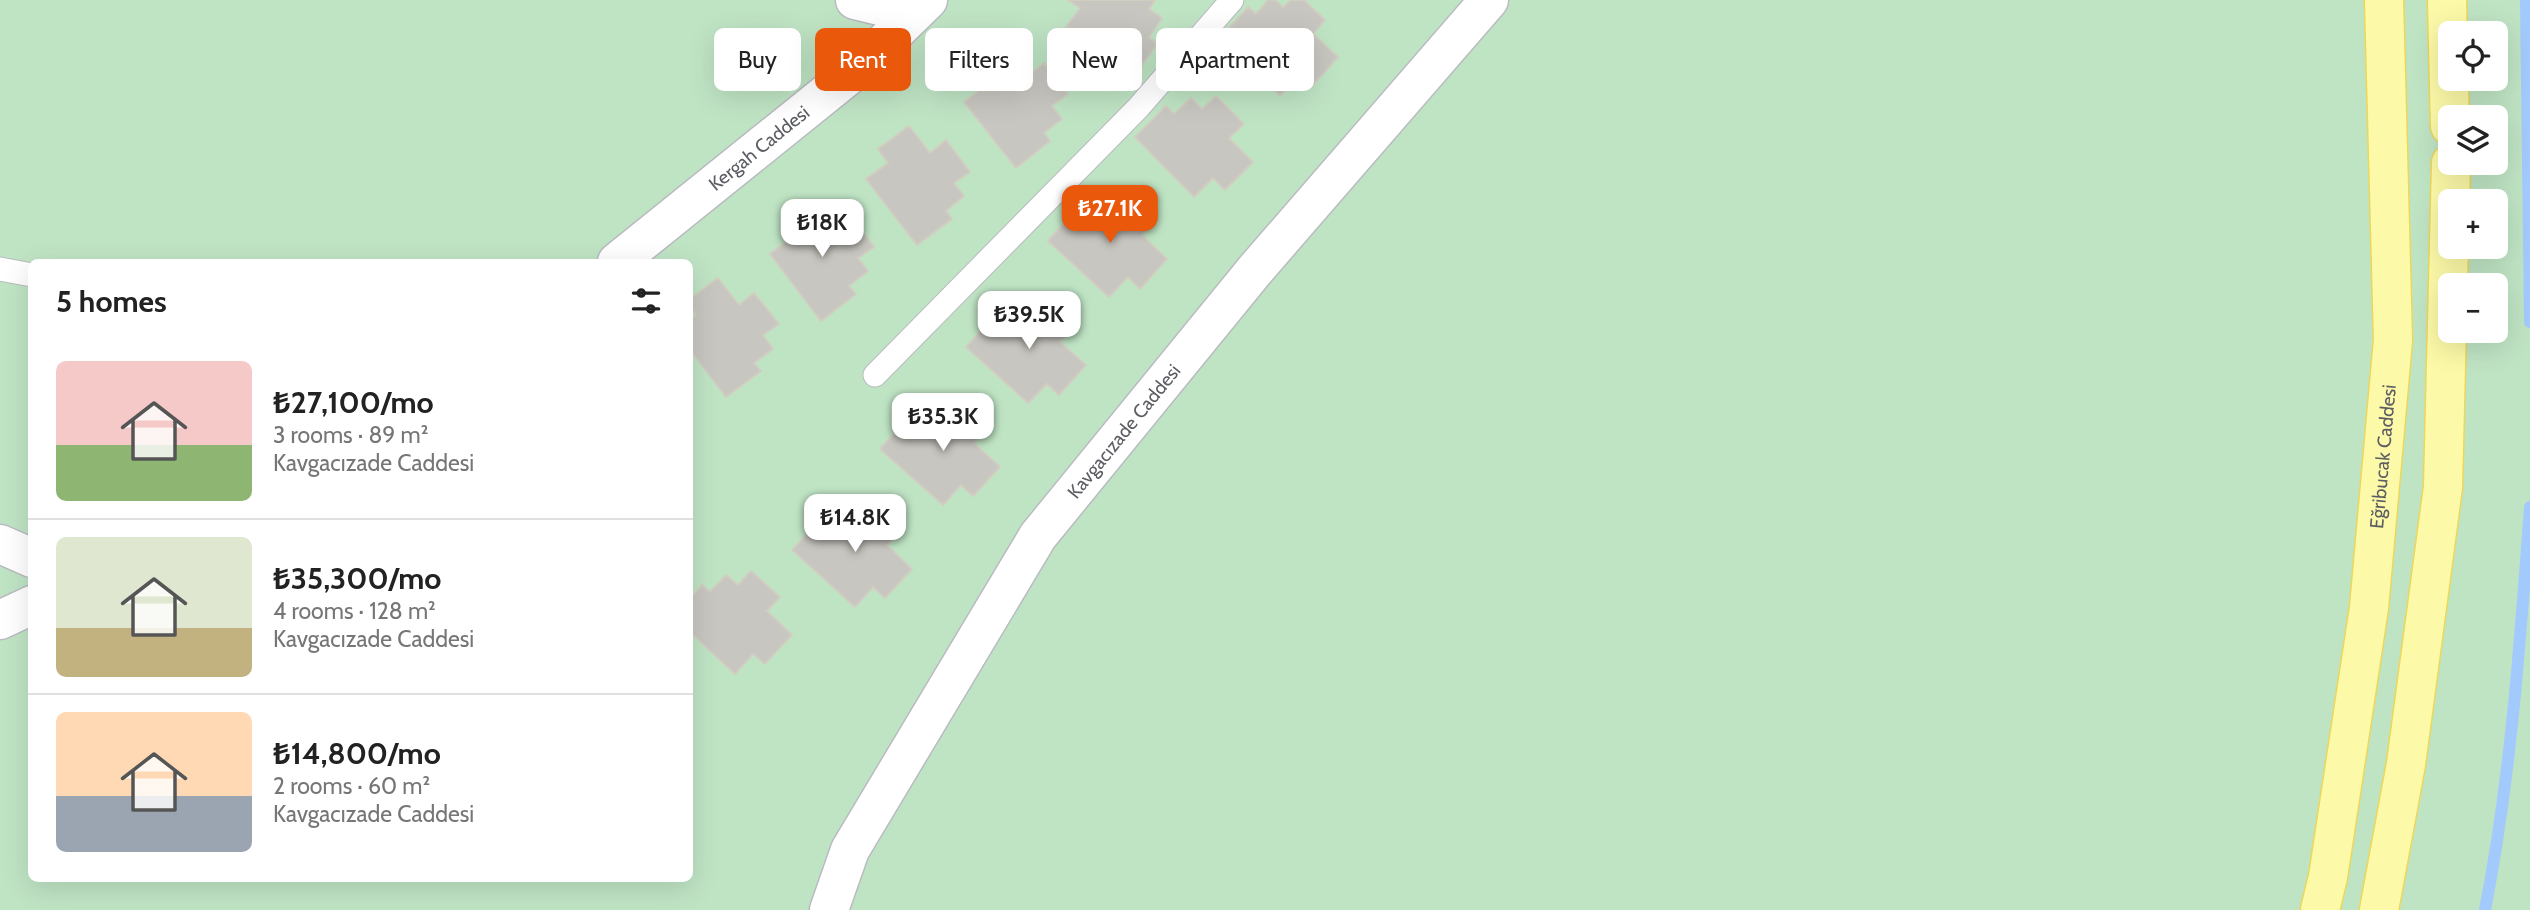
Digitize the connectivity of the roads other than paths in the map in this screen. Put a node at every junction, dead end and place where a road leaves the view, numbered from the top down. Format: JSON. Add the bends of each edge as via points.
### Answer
{"nodes":[{"id":1,"x":855,"y":0,"type":"edge"},
{"id":2,"x":1232,"y":0,"type":"edge"},
{"id":3,"x":1489,"y":0,"type":"edge"},
{"id":4,"x":2384,"y":0,"type":"edge"},
{"id":5,"x":2447,"y":0,"type":"edge"},
{"id":6,"x":920,"y":7,"type":"edge"},
{"id":7,"x":2450,"y":105,"type":"edge"},
{"id":8,"x":2451,"y":175,"type":"edge"},
{"id":9,"x":621,"y":259,"type":"edge"},
{"id":10,"x":0,"y":269,"type":"edge"},
{"id":11,"x":28,"y":274,"type":"edge"},
{"id":12,"x":875,"y":375,"type":"dead end"},
{"id":13,"x":0,"y":544,"type":"edge"},
{"id":14,"x":28,"y":556,"type":"edge"},
{"id":15,"x":28,"y":607,"type":"edge"},
{"id":16,"x":0,"y":620,"type":"edge"},
{"id":17,"x":829,"y":910,"type":"edge"},
{"id":18,"x":2320,"y":910,"type":"edge"},
{"id":19,"x":2379,"y":910,"type":"edge"}],
"edges":[{"from":1,"to":6,"type":"street"},
{"from":2,"to":12,"type":"lane","via":[[1138,108]]},
{"from":3,"to":17,"type":"street","name":"Kavgacızade Caddesi","via":[[1255,270],[1038,536],[850,850]]},
{"from":4,"to":18,"type":"main road","name":"Eğribucak Caddesi","via":[[2393,340],[2369,608],[2329,877]]},
{"from":5,"to":7,"type":"main road"},
{"from":6,"to":9,"type":"street","name":"Kergah Caddesi","via":[[858,68]]},
{"from":8,"to":19,"type":"main road","via":[[2443,487],[2406,764]]},
{"from":10,"to":11,"type":"lane"},
{"from":13,"to":14,"type":"street"},
{"from":15,"to":16,"type":"street"}]}
